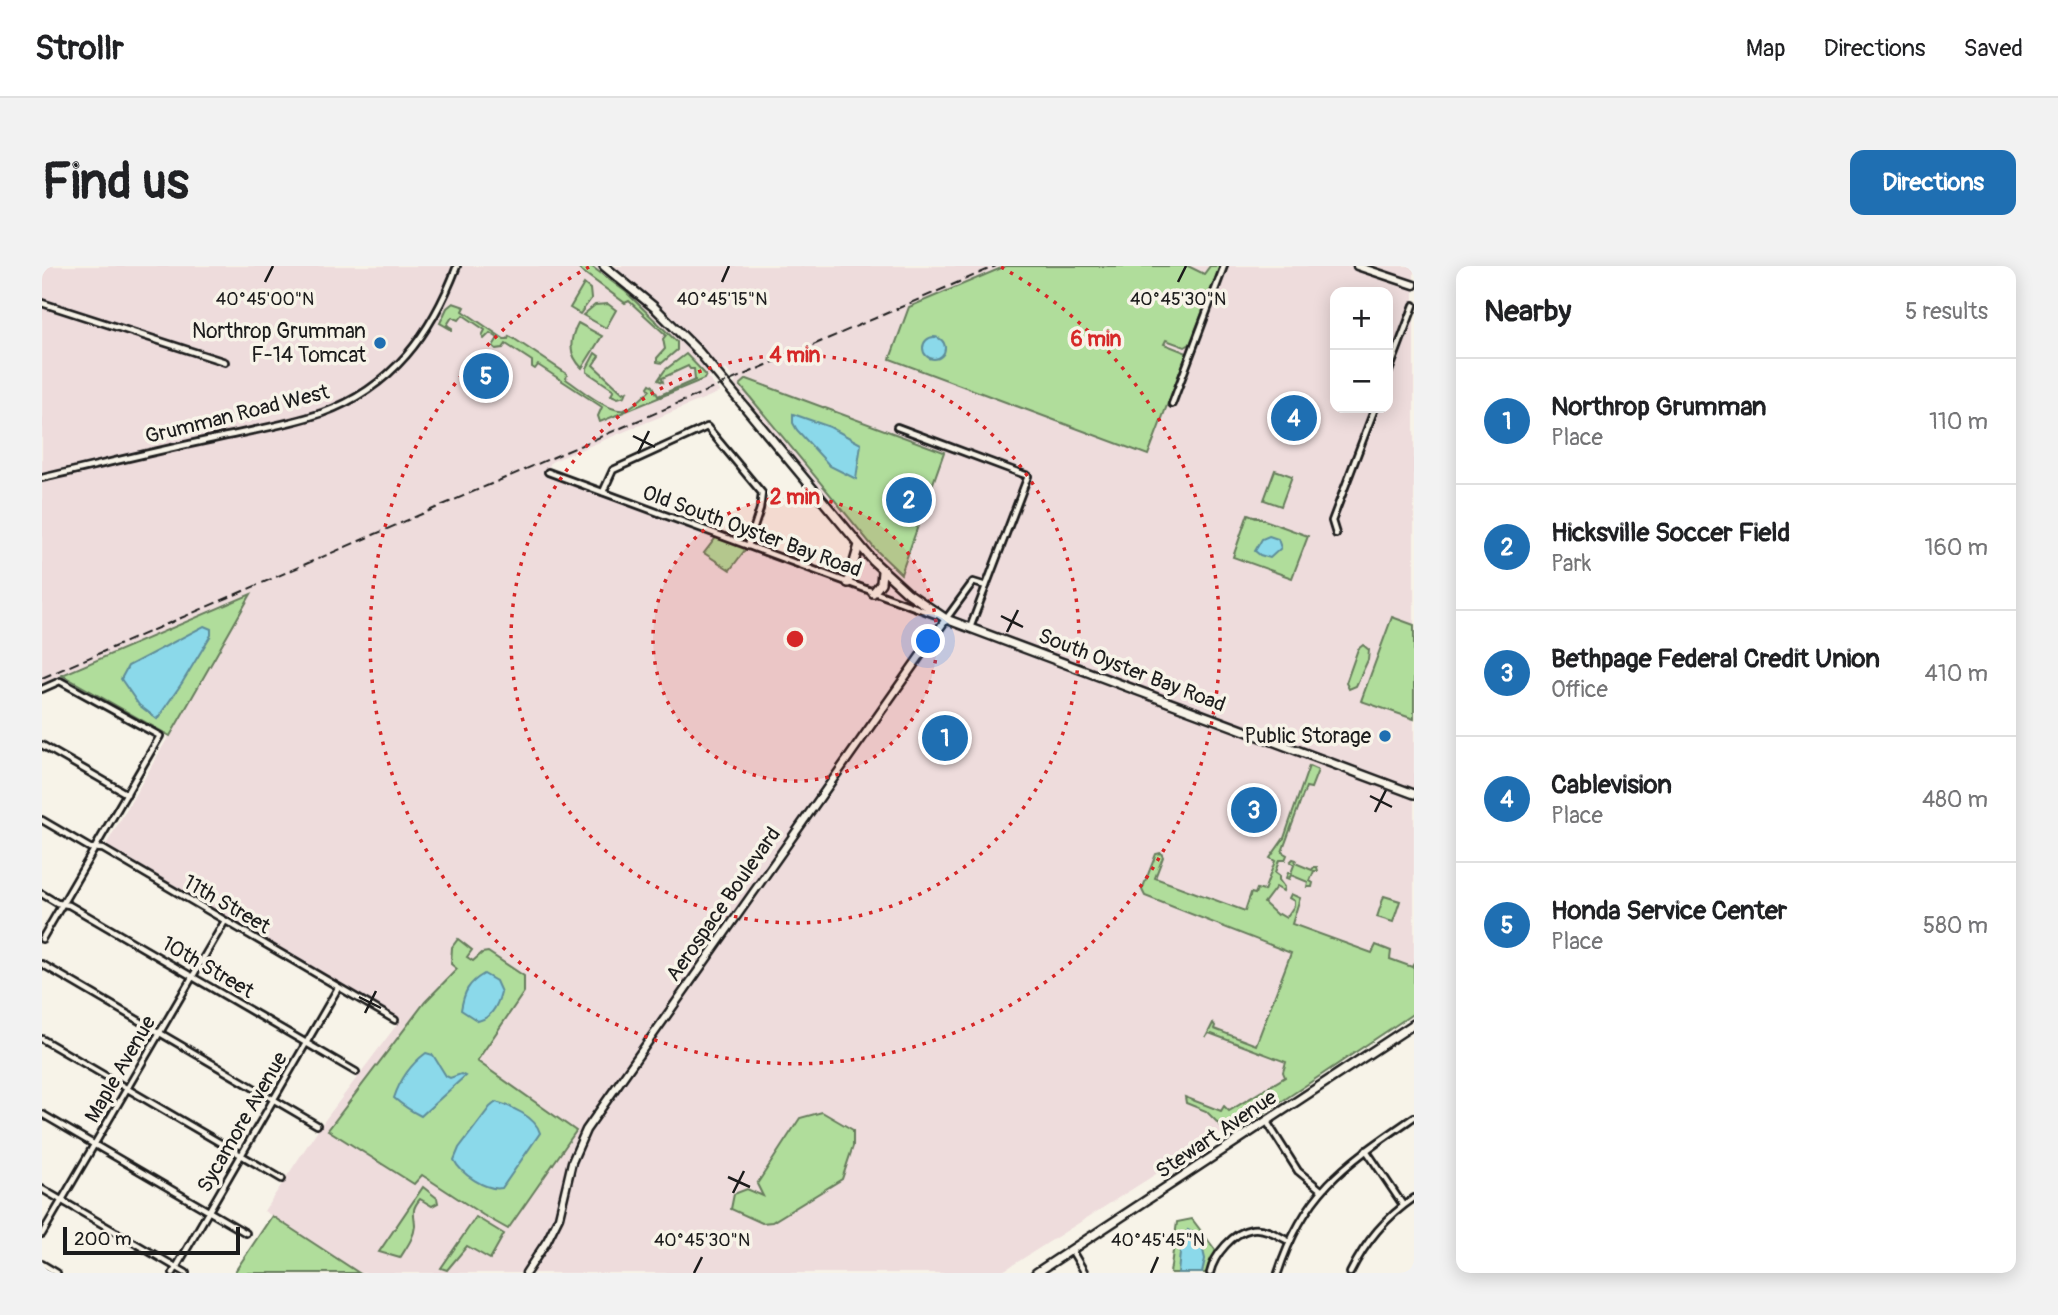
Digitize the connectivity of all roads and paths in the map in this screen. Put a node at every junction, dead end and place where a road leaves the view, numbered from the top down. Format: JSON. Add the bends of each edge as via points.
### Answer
{"nodes":[{"id":1,"x":457,"y":266,"type":"edge"},
{"id":2,"x":604,"y":266,"type":"edge"},
{"id":3,"x":1224,"y":266,"type":"edge"},
{"id":4,"x":1357,"y":266,"type":"edge"},
{"id":5,"x":1414,"y":285,"type":"edge"},
{"id":6,"x":42,"y":303,"type":"edge"},
{"id":7,"x":1414,"y":304,"type":"edge"},
{"id":8,"x":1393,"y":361,"type":"edge"},
{"id":9,"x":225,"y":362,"type":"dead end"},
{"id":10,"x":1172,"y":404,"type":"dead end"},
{"id":11,"x":1373,"y":413,"type":"edge"},
{"id":12,"x":897,"y":427,"type":"dead end"},
{"id":13,"x":548,"y":472,"type":"dead end"},
{"id":14,"x":42,"y":478,"type":"edge"},
{"id":15,"x":603,"y":492,"type":"junction"},
{"id":16,"x":1336,"y":534,"type":"dead end"},
{"id":17,"x":748,"y":545,"type":"junction"},
{"id":18,"x":859,"y":545,"type":"junction"},
{"id":19,"x":882,"y":571,"type":"junction"},
{"id":20,"x":848,"y":583,"type":"junction"},
{"id":21,"x":986,"y":586,"type":"junction"},
{"id":22,"x":873,"y":593,"type":"junction"},
{"id":23,"x":946,"y":619,"type":"junction"},
{"id":24,"x":970,"y":628,"type":"junction"},
{"id":25,"x":43,"y":688,"type":"edge"},
{"id":26,"x":42,"y":745,"type":"edge"},
{"id":27,"x":127,"y":794,"type":"junction"},
{"id":28,"x":1414,"y":794,"type":"edge"},
{"id":29,"x":42,"y":820,"type":"edge"},
{"id":30,"x":94,"y":849,"type":"junction"},
{"id":31,"x":42,"y":894,"type":"edge"},
{"id":32,"x":62,"y":904,"type":"junction"},
{"id":33,"x":225,"y":921,"type":"junction"},
{"id":34,"x":42,"y":939,"type":"edge"},
{"id":35,"x":42,"y":964,"type":"edge"},
{"id":36,"x":192,"y":976,"type":"junction"},
{"id":37,"x":338,"y":988,"type":"junction"},
{"id":38,"x":395,"y":1020,"type":"dead end"},
{"id":39,"x":1414,"y":1024,"type":"edge"},
{"id":40,"x":159,"y":1033,"type":"junction"},
{"id":41,"x":42,"y":1039,"type":"edge"},
{"id":42,"x":306,"y":1043,"type":"junction"},
{"id":43,"x":356,"y":1072,"type":"dead end"},
{"id":44,"x":127,"y":1088,"type":"junction"},
{"id":45,"x":274,"y":1099,"type":"junction"},
{"id":46,"x":42,"y":1114,"type":"edge"},
{"id":47,"x":1414,"y":1116,"type":"edge"},
{"id":48,"x":1267,"y":1122,"type":"junction"},
{"id":49,"x":317,"y":1125,"type":"dead end"},
{"id":50,"x":94,"y":1144,"type":"junction"},
{"id":51,"x":1366,"y":1150,"type":"junction"},
{"id":52,"x":241,"y":1155,"type":"junction"},
{"id":53,"x":282,"y":1179,"type":"dead end"},
{"id":54,"x":42,"y":1189,"type":"edge"},
{"id":55,"x":1321,"y":1190,"type":"junction"},
{"id":56,"x":1414,"y":1198,"type":"edge"},
{"id":57,"x":62,"y":1200,"type":"junction"},
{"id":58,"x":1403,"y":1205,"type":"junction"},
{"id":59,"x":208,"y":1211,"type":"junction"},
{"id":60,"x":246,"y":1233,"type":"dead end"},
{"id":61,"x":42,"y":1234,"type":"edge"},
{"id":62,"x":1290,"y":1242,"type":"junction"},
{"id":63,"x":1072,"y":1251,"type":"junction"},
{"id":64,"x":42,"y":1264,"type":"edge"},
{"id":65,"x":176,"y":1267,"type":"junction"},
{"id":66,"x":57,"y":1273,"type":"edge"},
{"id":67,"x":173,"y":1273,"type":"edge"},
{"id":68,"x":186,"y":1273,"type":"edge"},
{"id":69,"x":526,"y":1273,"type":"edge"},
{"id":70,"x":1036,"y":1273,"type":"edge"},
{"id":71,"x":1085,"y":1273,"type":"edge"},
{"id":72,"x":1210,"y":1273,"type":"edge"},
{"id":73,"x":1278,"y":1273,"type":"edge"},
{"id":74,"x":1350,"y":1273,"type":"edge"}],
"edges":[{"from":1,"to":14,"type":"street","name":"Grumman Road West","via":[[435,318],[409,354],[348,401],[276,425]]},
{"from":2,"to":18,"type":"main road","name":"South Oyster Bay Road","via":[[699,352]]},
{"from":3,"to":10,"type":"street"},
{"from":4,"to":5,"type":"street"},
{"from":6,"to":9,"type":"street"},
{"from":7,"to":8,"type":"street"},
{"from":11,"to":16,"type":"street","via":[[1332,521]]},
{"from":12,"to":21,"type":"street","via":[[1028,476]]},
{"from":13,"to":15,"type":"street","name":"Old South Oyster Bay Road"},
{"from":15,"to":17,"type":"street","name":"Old South Oyster Bay Road"},
{"from":15,"to":17,"type":"street","via":[[613,470],[707,427],[762,493]]},
{"from":17,"to":20,"type":"street","name":"Old South Oyster Bay Road"},
{"from":18,"to":19,"type":"main road","name":"South Oyster Bay Road"},
{"from":18,"to":20,"type":"main road"},
{"from":19,"to":22,"type":"main road","via":[[881,583]]},
{"from":19,"to":23,"type":"main road","name":"South Oyster Bay Road"},
{"from":20,"to":22,"type":"street","name":"Old South Oyster Bay Road"},
{"from":21,"to":23,"type":"street","name":"Aerospace Boulevard","via":[[973,582]]},
{"from":21,"to":24,"type":"street"},
{"from":22,"to":23,"type":"street","name":"Old South Oyster Bay Road"},
{"from":23,"to":24,"type":"main road","name":"South Oyster Bay Road"},
{"from":23,"to":69,"type":"street","name":"Aerospace Boulevard","via":[[586,1130],[572,1162],[559,1217]]},
{"from":24,"to":28,"type":"main road","name":"South Oyster Bay Road"},
{"from":25,"to":27,"type":"street","via":[[60,681],[160,736]]},
{"from":26,"to":27,"type":"street"},
{"from":27,"to":30,"type":"street"},
{"from":29,"to":30,"type":"street","name":"11th Street"},
{"from":30,"to":32,"type":"street"},
{"from":30,"to":33,"type":"street","name":"11th Street","via":[[103,849]]},
{"from":31,"to":32,"type":"street","name":"10th Street"},
{"from":32,"to":34,"type":"street"},
{"from":32,"to":36,"type":"street","name":"10th Street"},
{"from":33,"to":36,"type":"street","name":"Maple Avenue"},
{"from":33,"to":37,"type":"street","name":"11th Street"},
{"from":35,"to":40,"type":"street"},
{"from":36,"to":40,"type":"street","name":"Maple Avenue"},
{"from":36,"to":42,"type":"street","name":"10th Street"},
{"from":37,"to":38,"type":"street","name":"11th Street"},
{"from":37,"to":42,"type":"street","name":"Sycamore Avenue"},
{"from":39,"to":48,"type":"main road","name":"Stewart Avenue"},
{"from":40,"to":44,"type":"street","name":"Maple Avenue"},
{"from":40,"to":45,"type":"street"},
{"from":41,"to":44,"type":"street"},
{"from":42,"to":43,"type":"street","name":"10th Street"},
{"from":42,"to":45,"type":"street","name":"Sycamore Avenue"},
{"from":44,"to":50,"type":"street","name":"Maple Avenue"},
{"from":44,"to":52,"type":"street"},
{"from":45,"to":49,"type":"street"},
{"from":45,"to":52,"type":"street","name":"Sycamore Avenue"},
{"from":46,"to":50,"type":"street"},
{"from":47,"to":51,"type":"street"},
{"from":48,"to":55,"type":"street","via":[[1298,1171]]},
{"from":48,"to":63,"type":"main road","name":"Stewart Avenue"},
{"from":50,"to":57,"type":"street","name":"Maple Avenue"},
{"from":50,"to":59,"type":"street"},
{"from":51,"to":55,"type":"street"},
{"from":51,"to":58,"type":"street"},
{"from":52,"to":53,"type":"street"},
{"from":52,"to":59,"type":"street","name":"Sycamore Avenue"},
{"from":54,"to":57,"type":"street"},
{"from":55,"to":62,"type":"street"},
{"from":56,"to":58,"type":"street"},
{"from":57,"to":61,"type":"street","name":"Maple Avenue"},
{"from":57,"to":65,"type":"street"},
{"from":58,"to":74,"type":"street","via":[[1373,1235]]},
{"from":59,"to":60,"type":"street"},
{"from":59,"to":65,"type":"street","name":"Sycamore Avenue"},
{"from":62,"to":72,"type":"street","via":[[1251,1229],[1224,1247]]},
{"from":62,"to":73,"type":"street"},
{"from":63,"to":70,"type":"main road","name":"Stewart Avenue"},
{"from":63,"to":71,"type":"street"},
{"from":64,"to":66,"type":"street"},
{"from":65,"to":67,"type":"street","name":"Sycamore Avenue"},
{"from":65,"to":68,"type":"street"}]}
